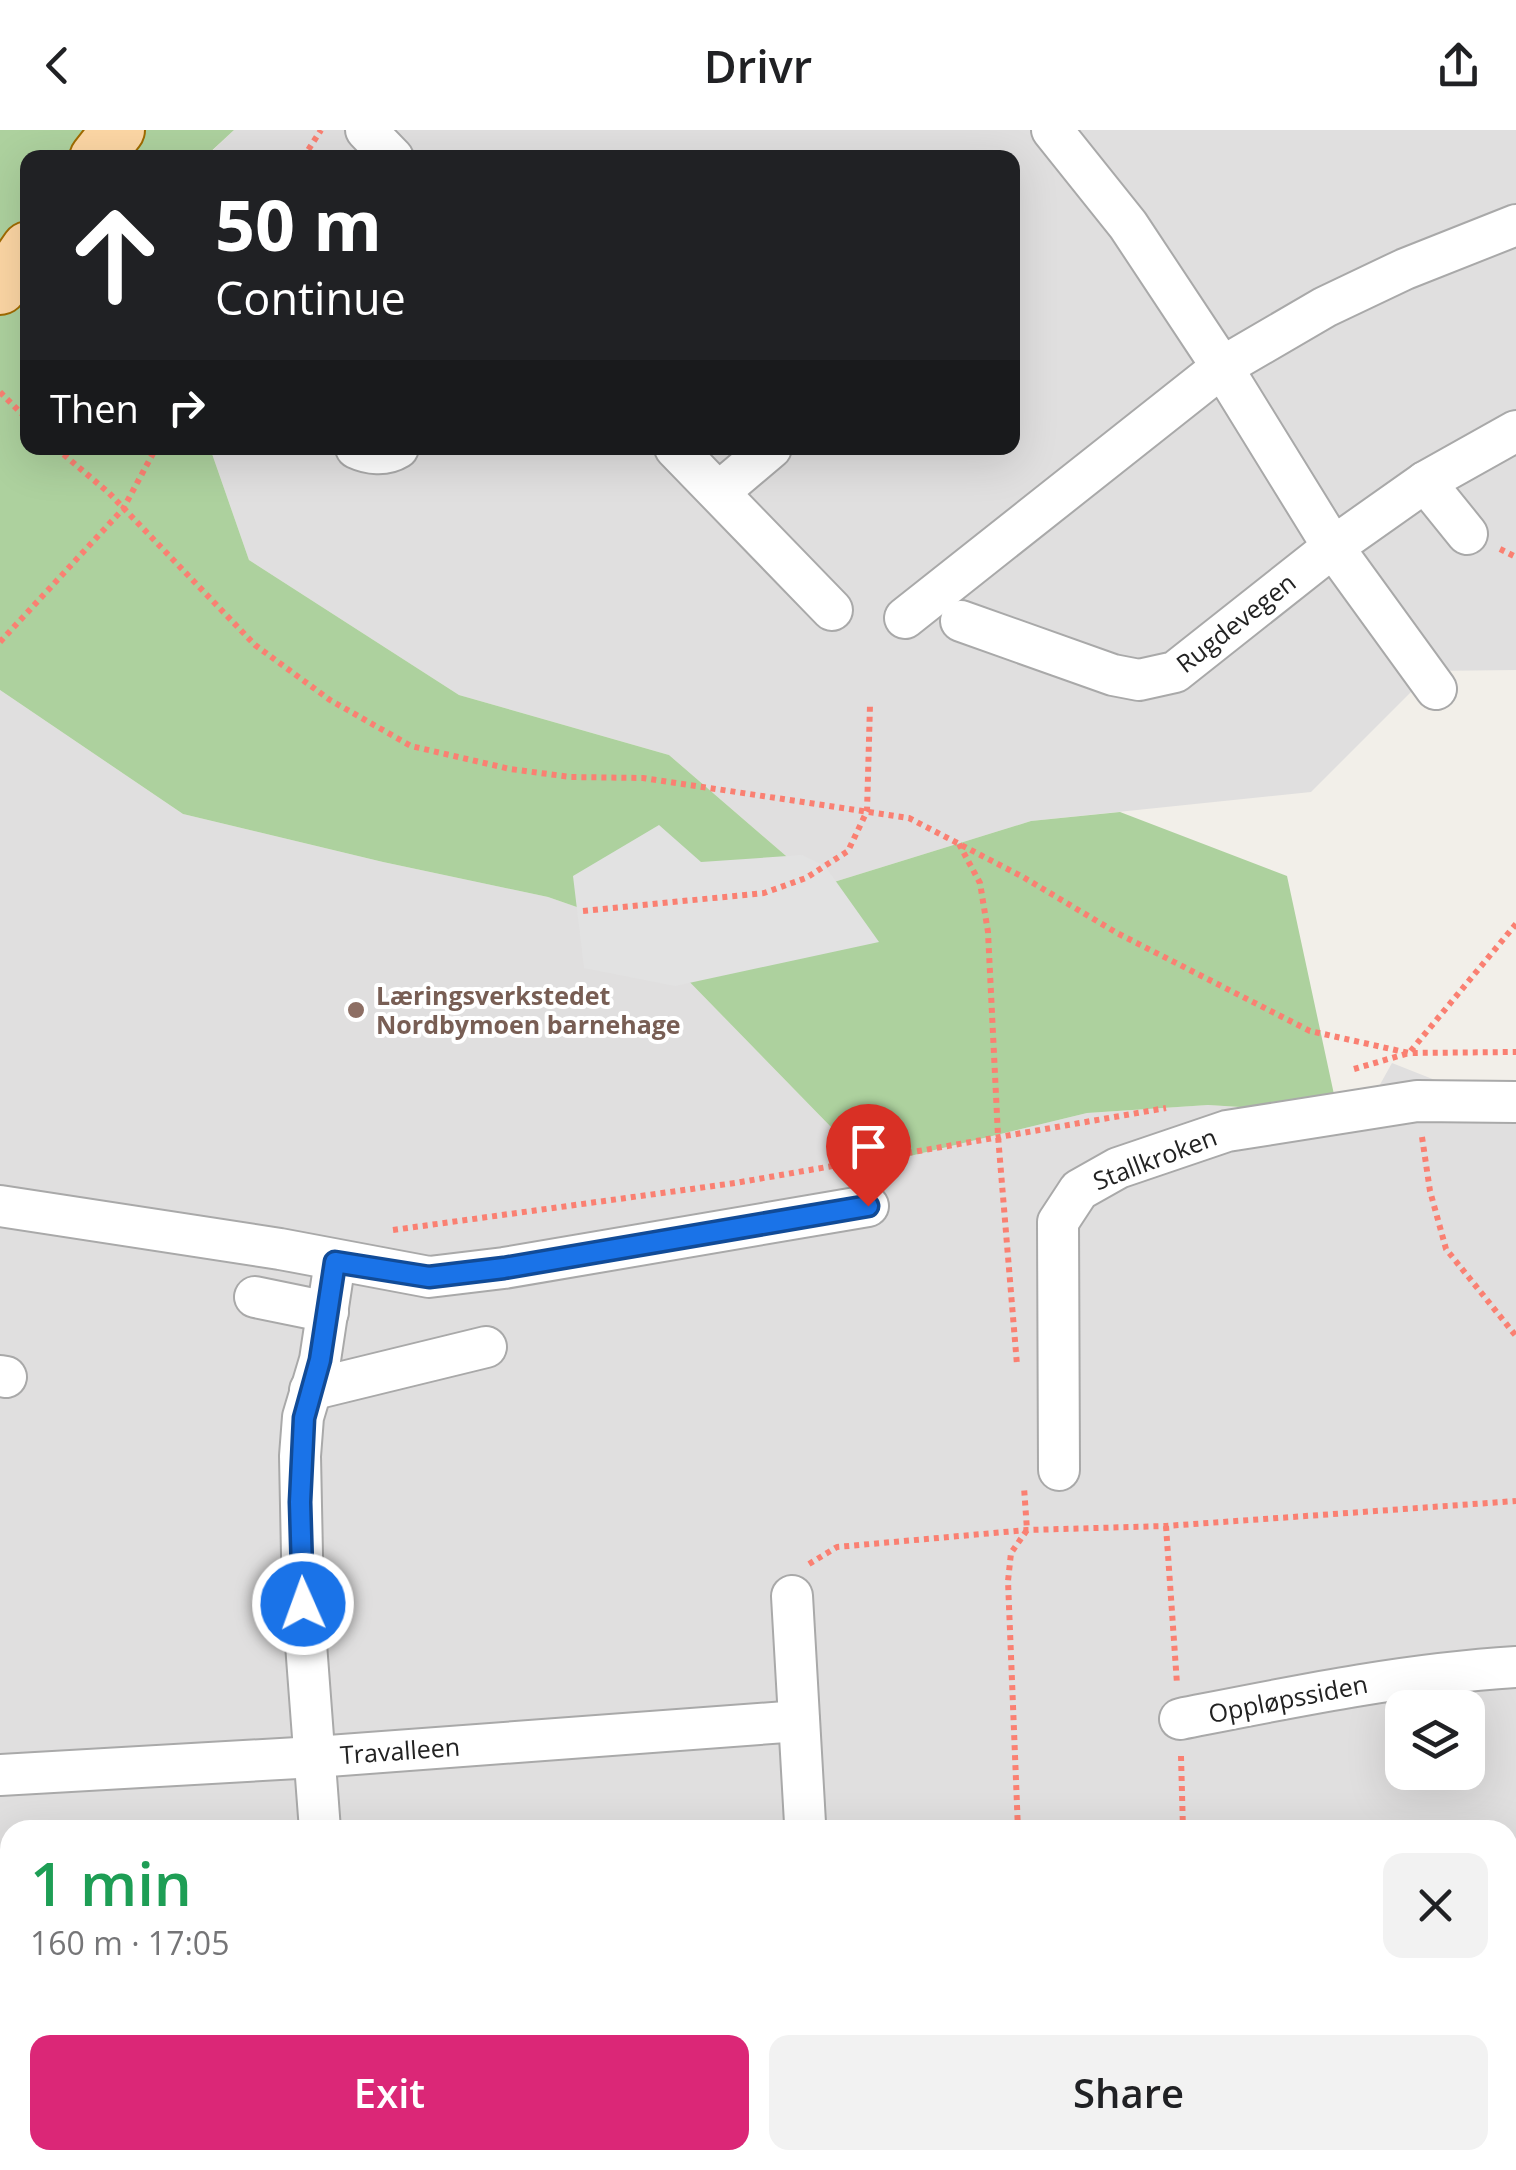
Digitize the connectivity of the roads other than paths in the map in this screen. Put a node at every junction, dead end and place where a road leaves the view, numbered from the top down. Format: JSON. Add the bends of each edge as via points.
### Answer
{"nodes":[{"id":1,"x":118,"y":130,"type":"edge"},
{"id":2,"x":366,"y":130,"type":"edge"},
{"id":3,"x":1052,"y":130,"type":"edge"},
{"id":4,"x":102,"y":150,"type":"edge"},
{"id":5,"x":385,"y":150,"type":"edge"},
{"id":6,"x":1516,"y":225,"type":"edge"},
{"id":7,"x":20,"y":259,"type":"edge"},
{"id":8,"x":0,"y":288,"type":"edge"},
{"id":9,"x":1222,"y":367,"type":"junction"},
{"id":10,"x":1514,"y":435,"type":"edge"},
{"id":11,"x":682,"y":455,"type":"edge"},
{"id":12,"x":763,"y":455,"type":"edge"},
{"id":13,"x":1425,"y":482,"type":"junction"},
{"id":14,"x":719,"y":492,"type":"junction"},
{"id":15,"x":1467,"y":534,"type":"dead end"},
{"id":16,"x":1333,"y":547,"type":"junction"},
{"id":17,"x":832,"y":610,"type":"dead end"},
{"id":18,"x":904,"y":618,"type":"dead end"},
{"id":19,"x":961,"y":620,"type":"dead end"},
{"id":20,"x":1436,"y":689,"type":"dead end"},
{"id":21,"x":1516,"y":1102,"type":"edge"},
{"id":22,"x":0,"y":1206,"type":"edge"},
{"id":23,"x":868,"y":1206,"type":"dead end"},
{"id":24,"x":335,"y":1262,"type":"junction"},
{"id":25,"x":255,"y":1297,"type":"dead end"},
{"id":26,"x":328,"y":1312,"type":"junction"},
{"id":27,"x":486,"y":1348,"type":"dead end"},
{"id":28,"x":310,"y":1390,"type":"junction"},
{"id":29,"x":1041,"y":1472,"type":"road end"},
{"id":30,"x":792,"y":1596,"type":"road end"},
{"id":31,"x":1516,"y":1667,"type":"edge"},
{"id":32,"x":1180,"y":1719,"type":"dead end"},
{"id":33,"x":800,"y":1721,"type":"junction"},
{"id":34,"x":315,"y":1757,"type":"junction"},
{"id":35,"x":0,"y":1774,"type":"edge"},
{"id":36,"x":319,"y":1820,"type":"edge"},
{"id":37,"x":805,"y":1820,"type":"edge"}],
"edges":[{"from":1,"to":4,"type":"main road"},
{"from":2,"to":5,"type":"street"},
{"from":3,"to":9,"type":"street","via":[[1128,224]]},
{"from":6,"to":9,"type":"street","via":[[1341,299]]},
{"from":7,"to":8,"type":"main road"},
{"from":9,"to":16,"type":"street"},
{"from":9,"to":18,"type":"street"},
{"from":10,"to":13,"type":"street","name":"Rugdevegen"},
{"from":11,"to":14,"type":"street"},
{"from":12,"to":14,"type":"street"},
{"from":13,"to":15,"type":"street"},
{"from":13,"to":16,"type":"street","name":"Rugdevegen"},
{"from":14,"to":17,"type":"street"},
{"from":16,"to":19,"type":"street","name":"Rugdevegen","via":[[1175,672],[1140,680]]},
{"from":16,"to":20,"type":"street"},
{"from":21,"to":29,"type":"street","name":"Stallkroken","via":[[1416,1102],[1227,1131],[1118,1168],[1079,1190],[1058,1222]]},
{"from":22,"to":24,"type":"street"},
{"from":23,"to":24,"type":"street","via":[[429,1277]]},
{"from":24,"to":26,"type":"street"},
{"from":25,"to":26,"type":"street"},
{"from":26,"to":28,"type":"street"},
{"from":27,"to":28,"type":"street"},
{"from":28,"to":34,"type":"street","via":[[300,1502]]},
{"from":30,"to":33,"type":"street"},
{"from":31,"to":32,"type":"street","name":"Oppløpssiden","via":[[1408,1677]]},
{"from":33,"to":34,"type":"street","name":"Travalleen"},
{"from":33,"to":37,"type":"street"},
{"from":34,"to":35,"type":"street","name":"Travalleen"},
{"from":34,"to":36,"type":"street"}]}
